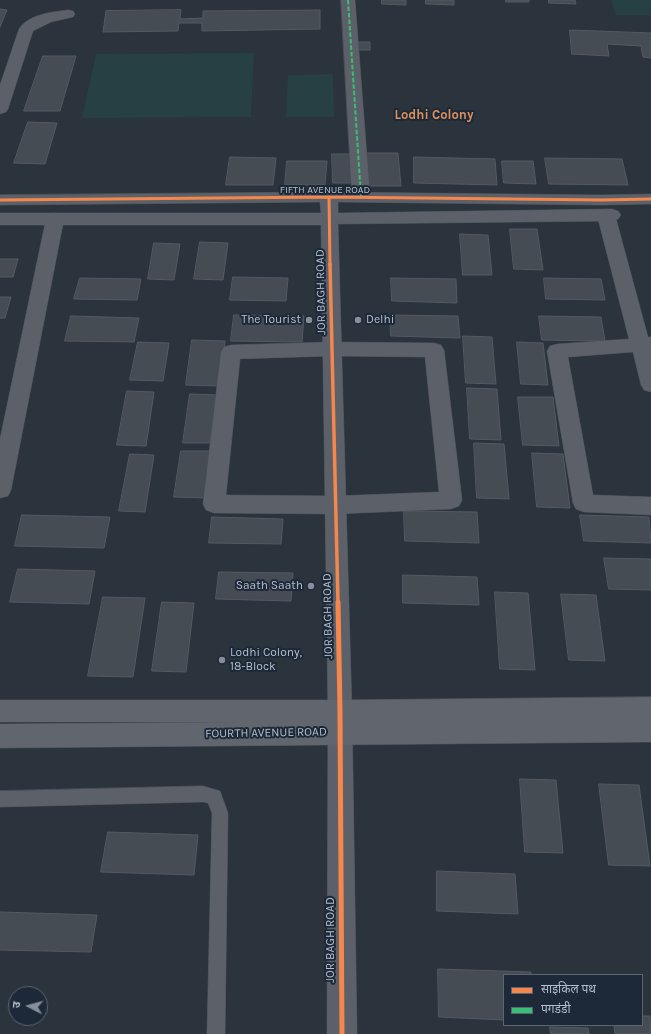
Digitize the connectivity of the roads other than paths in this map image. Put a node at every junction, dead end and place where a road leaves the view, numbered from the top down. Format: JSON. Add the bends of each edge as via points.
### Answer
{"nodes":[{"id":1,"x":348,"y":0,"type":"edge"},
{"id":2,"x":68,"y":14,"type":"dead end"},
{"id":3,"x":0,"y":109,"type":"edge"},
{"id":4,"x":329,"y":197,"type":"junction"},
{"id":5,"x":361,"y":197,"type":"junction"},
{"id":6,"x":651,"y":199,"type":"edge"},
{"id":7,"x":0,"y":200,"type":"edge"},
{"id":8,"x":651,"y":214,"type":"edge"},
{"id":9,"x":606,"y":215,"type":"junction"},
{"id":10,"x":0,"y":219,"type":"edge"},
{"id":11,"x":330,"y":219,"type":"junction"},
{"id":12,"x":55,"y":220,"type":"junction"},
{"id":13,"x":646,"y":344,"type":"edge"},
{"id":14,"x":332,"y":349,"type":"junction"},
{"id":15,"x":651,"y":385,"type":"edge"},
{"id":16,"x":0,"y":490,"type":"edge"},
{"id":17,"x":335,"y":505,"type":"junction"},
{"id":18,"x":651,"y":506,"type":"edge"},
{"id":19,"x":651,"y":708,"type":"edge"},
{"id":20,"x":0,"y":711,"type":"edge"},
{"id":21,"x":340,"y":721,"type":"junction"},
{"id":22,"x":651,"y":730,"type":"edge"},
{"id":23,"x":0,"y":736,"type":"edge"},
{"id":24,"x":0,"y":799,"type":"edge"},
{"id":25,"x":216,"y":1034,"type":"edge"},
{"id":26,"x":342,"y":1034,"type":"edge"}],
"edges":[{"from":1,"to":5,"type":"street"},
{"from":2,"to":3,"type":"street","via":[[42,18],[26,29]]},
{"from":4,"to":5,"type":"street","name":"FIFTH AVENUE ROAD"},
{"from":4,"to":7,"type":"street","name":"FIFTH AVENUE ROAD"},
{"from":4,"to":11,"type":"street","name":"JOR BAGH ROAD"},
{"from":5,"to":6,"type":"street","name":"FIFTH AVENUE ROAD"},
{"from":8,"to":9,"type":"street"},
{"from":9,"to":11,"type":"street"},
{"from":9,"to":13,"type":"street"},
{"from":10,"to":12,"type":"street"},
{"from":11,"to":12,"type":"street"},
{"from":11,"to":14,"type":"street","name":"JOR BAGH ROAD"},
{"from":12,"to":16,"type":"street"},
{"from":13,"to":15,"type":"street"},
{"from":13,"to":18,"type":"street","via":[[557,351],[584,503]]},
{"from":14,"to":17,"type":"street","name":"JOR BAGH ROAD"},
{"from":14,"to":17,"type":"street","via":[[434,350],[451,500]]},
{"from":14,"to":17,"type":"street","via":[[230,352],[214,504]]},
{"from":17,"to":21,"type":"street","name":"JOR BAGH ROAD"},
{"from":19,"to":21,"type":"main road","name":"FOURTH AVENUE ROAD"},
{"from":20,"to":21,"type":"main road","name":"FOURTH AVENUE ROAD"},
{"from":21,"to":22,"type":"main road","name":"FOURTH AVENUE ROAD"},
{"from":21,"to":23,"type":"main road","name":"FOURTH AVENUE ROAD","via":[[211,734]]},
{"from":21,"to":26,"type":"street","name":"JOR BAGH ROAD"},
{"from":24,"to":25,"type":"lane","via":[[203,794],[214,797],[220,813]]}]}
